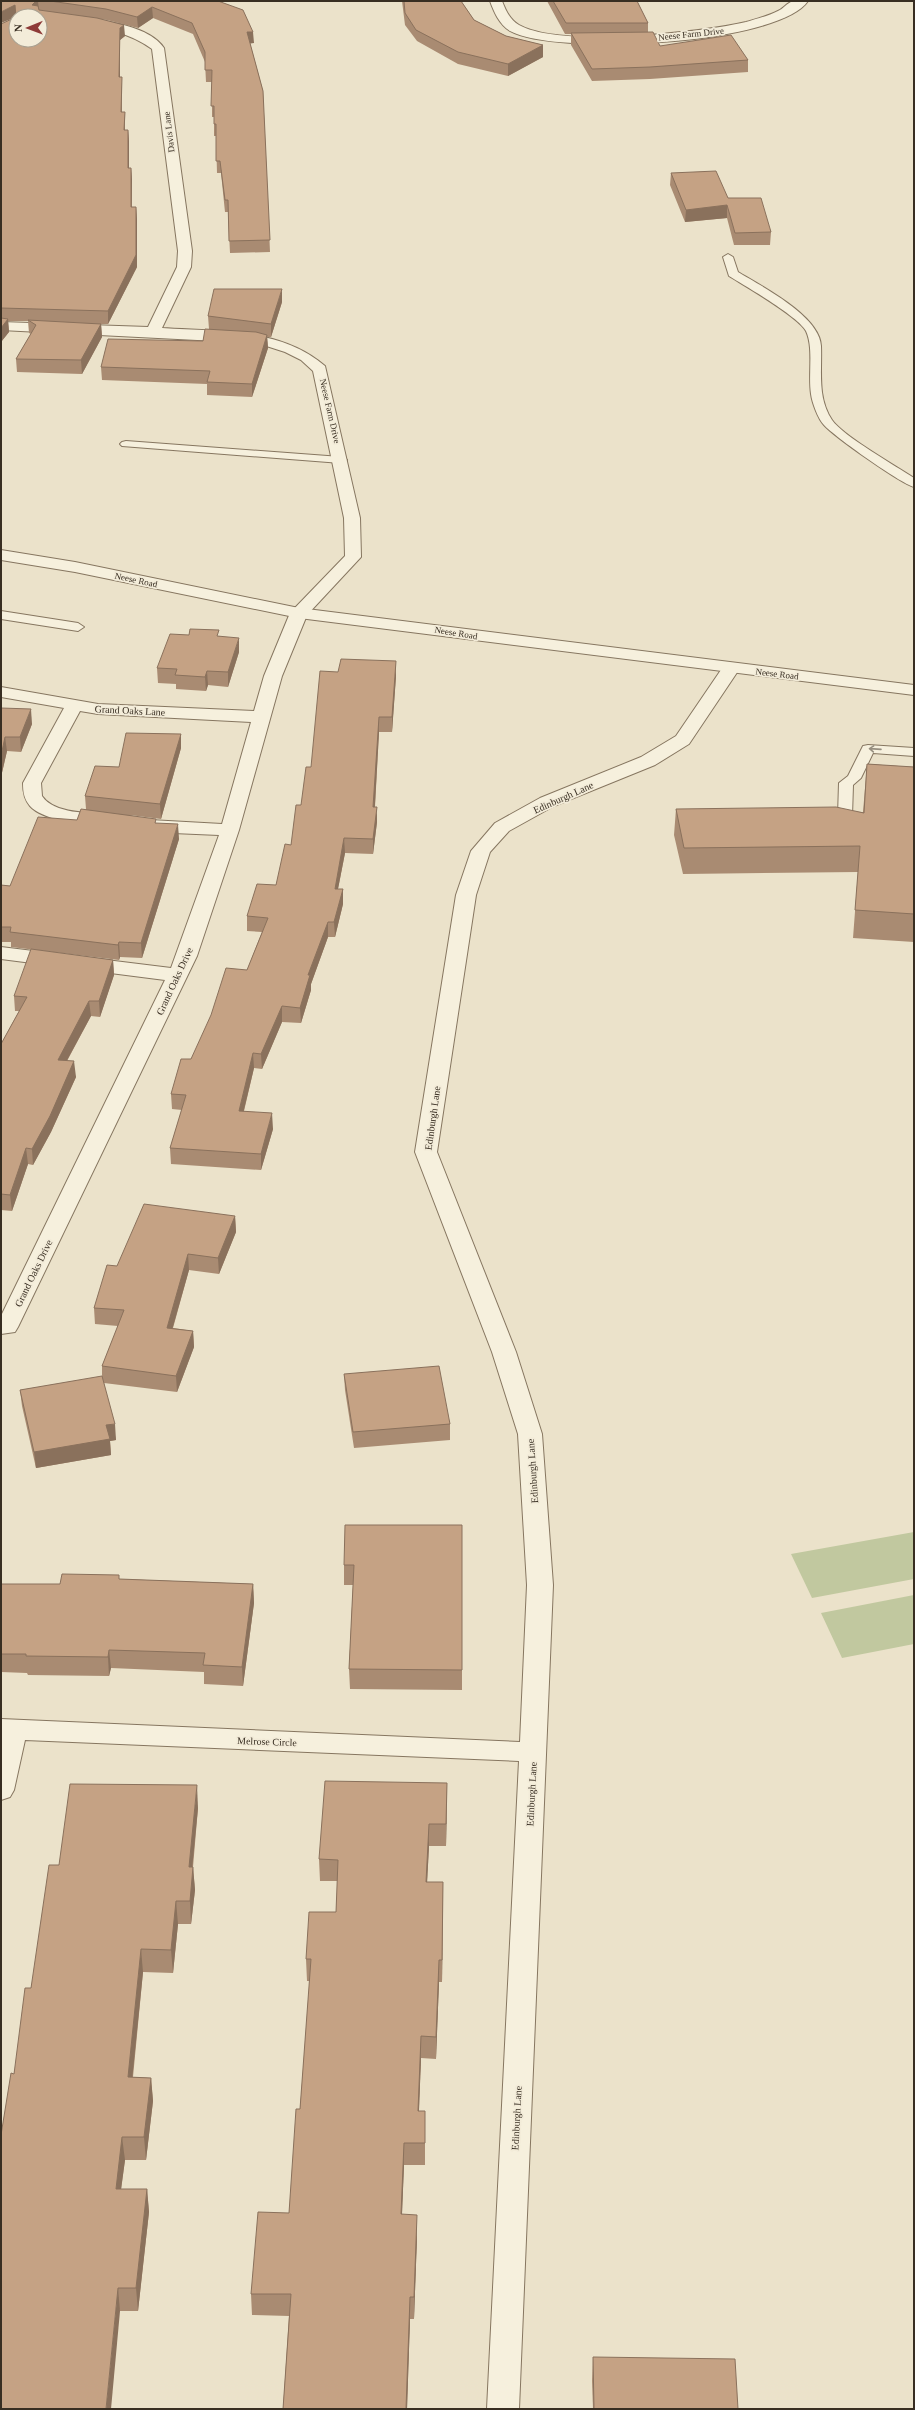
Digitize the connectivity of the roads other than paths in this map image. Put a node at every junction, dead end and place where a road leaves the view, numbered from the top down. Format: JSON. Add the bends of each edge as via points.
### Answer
{"nodes":[{"id":1,"x":496,"y":1,"type":"edge"},
{"id":2,"x":802,"y":1,"type":"edge"},
{"id":3,"x":48,"y":15,"type":"edge"},
{"id":4,"x":728,"y":257,"type":"dead end"},
{"id":5,"x":1,"y":326,"type":"edge"},
{"id":6,"x":153,"y":332,"type":"junction"},
{"id":7,"x":126,"y":444,"type":"dead end"},
{"id":8,"x":341,"y":460,"type":"junction"},
{"id":9,"x":914,"y":483,"type":"edge"},
{"id":10,"x":1,"y":555,"type":"edge"},
{"id":11,"x":299,"y":613,"type":"junction"},
{"id":12,"x":1,"y":615,"type":"edge"},
{"id":13,"x":78,"y":627,"type":"dead end"},
{"id":14,"x":731,"y":668,"type":"junction"},
{"id":15,"x":914,"y":690,"type":"edge"},
{"id":16,"x":1,"y":692,"type":"edge"},
{"id":17,"x":74,"y":706,"type":"junction"},
{"id":18,"x":261,"y":717,"type":"junction"},
{"id":19,"x":914,"y":752,"type":"edge"},
{"id":20,"x":854,"y":778,"type":"junction"},
{"id":21,"x":869,"y":779,"type":"edge"},
{"id":22,"x":845,"y":816,"type":"edge"},
{"id":23,"x":230,"y":830,"type":"junction"},
{"id":24,"x":1,"y":953,"type":"edge"},
{"id":25,"x":177,"y":975,"type":"junction"},
{"id":26,"x":1,"y":1327,"type":"edge"},
{"id":27,"x":8,"y":1730,"type":"edge"},
{"id":28,"x":533,"y":1752,"type":"junction"},
{"id":29,"x":1,"y":1790,"type":"edge"},
{"id":30,"x":503,"y":2409,"type":"edge"}],
"edges":[{"from":1,"to":2,"type":"street","name":"Neese Farm Drive","via":[[505,21],[518,30],[557,40],[584,41],[693,35],[725,30],[775,17]]},
{"from":3,"to":6,"type":"street","name":"Davis Lane","via":[[133,33],[149,40],[158,48],[185,251],[184,267]]},
{"from":4,"to":9,"type":"lane","via":[[733,274],[772,297],[810,328],[816,345],[814,371],[817,396],[827,422],[846,438]]},
{"from":5,"to":6,"type":"street","name":"Neese Farm Drive"},
{"from":6,"to":8,"type":"street","name":"Neese Farm Drive","via":[[259,339],[306,357],[320,369]]},
{"from":7,"to":8,"type":"lane"},
{"from":8,"to":11,"type":"street","name":"Neese Farm Drive","via":[[354,534],[353,557]]},
{"from":10,"to":11,"type":"street","name":"Neese Road","via":[[75,567]]},
{"from":11,"to":14,"type":"street","name":"Neese Road"},
{"from":11,"to":18,"type":"street","name":"Grand Oaks Drive","via":[[273,676]]},
{"from":12,"to":13,"type":"lane"},
{"from":14,"to":15,"type":"street","name":"Neese Road"},
{"from":14,"to":28,"type":"street","name":"Edinburgh Lane","via":[[683,740],[648,761],[547,802],[502,828],[481,851],[466,895],[426,1152],[504,1352],[530,1434],[540,1585]]},
{"from":16,"to":17,"type":"street","name":"Grand Oaks Lane"},
{"from":17,"to":18,"type":"street","name":"Grand Oaks Lane"},
{"from":17,"to":23,"type":"street","via":[[32,783],[34,797],[43,808],[60,814],[127,823]]},
{"from":18,"to":23,"type":"street","name":"Grand Oaks Drive"},
{"from":19,"to":20,"type":"lane","one_way":true,"via":[[868,749]]},
{"from":20,"to":21,"type":"lane"},
{"from":20,"to":22,"type":"lane","via":[[846,783]]},
{"from":23,"to":25,"type":"street","name":"Grand Oaks Drive"},
{"from":24,"to":25,"type":"street"},
{"from":25,"to":26,"type":"street","name":"Grand Oaks Drive","via":[[7,1327]]},
{"from":27,"to":28,"type":"street","name":"Melrose Circle"},
{"from":27,"to":29,"type":"street"},
{"from":28,"to":30,"type":"street","name":"Edinburgh Lane"}]}
